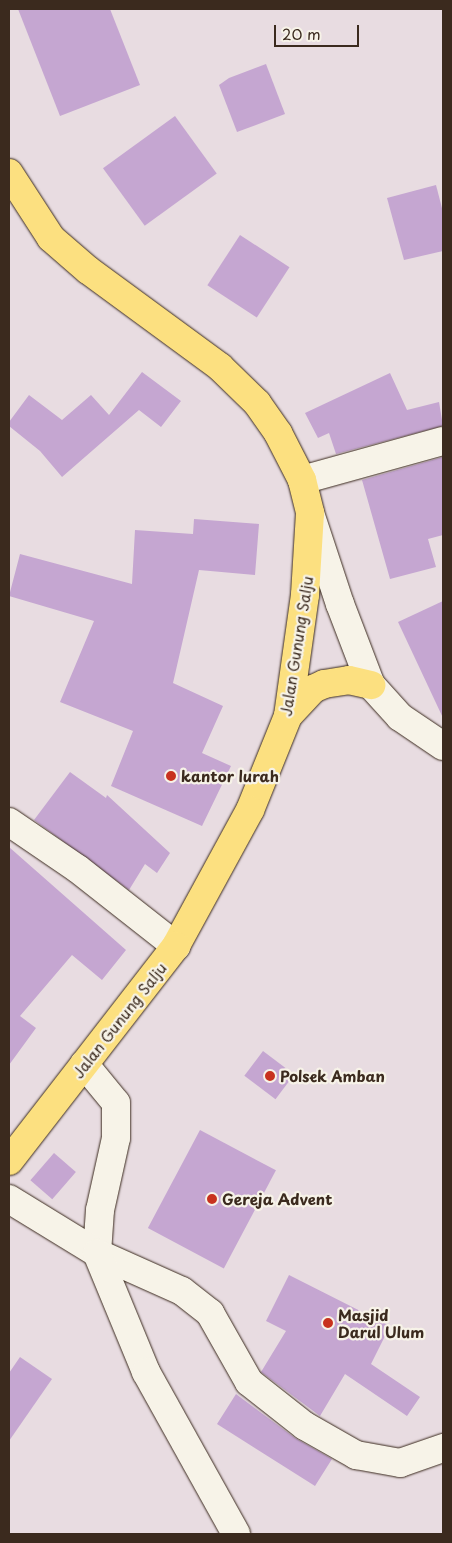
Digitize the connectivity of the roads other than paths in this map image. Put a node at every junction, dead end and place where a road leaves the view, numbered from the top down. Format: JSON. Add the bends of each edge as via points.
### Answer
{"nodes":[{"id":1,"x":9,"y":173,"type":"edge"},
{"id":2,"x":443,"y":441,"type":"edge"},
{"id":3,"x":302,"y":480,"type":"junction"},
{"id":4,"x":310,"y":513,"type":"junction"},
{"id":5,"x":372,"y":684,"type":"junction"},
{"id":6,"x":288,"y":716,"type":"junction"},
{"id":7,"x":443,"y":746,"type":"edge"},
{"id":8,"x":9,"y":822,"type":"edge"},
{"id":9,"x":176,"y":946,"type":"junction"},
{"id":10,"x":84,"y":1064,"type":"junction"},
{"id":11,"x":9,"y":1161,"type":"edge"},
{"id":12,"x":9,"y":1199,"type":"edge"},
{"id":13,"x":97,"y":1253,"type":"junction"},
{"id":14,"x":443,"y":1448,"type":"edge"},
{"id":15,"x":236,"y":1534,"type":"edge"}],
"edges":[{"from":1,"to":3,"type":"main road","name":"Jalan Gunung Salju","via":[[51,238],[88,270],[220,367],[257,403],[278,433]]},
{"from":2,"to":3,"type":"street"},
{"from":3,"to":4,"type":"main road","name":"Jalan Gunung Salju"},
{"from":4,"to":5,"type":"street","via":[[340,604]]},
{"from":4,"to":6,"type":"main road","name":"Jalan Gunung Salju","via":[[306,595]]},
{"from":5,"to":6,"type":"main road","via":[[349,680],[324,684],[313,690]]},
{"from":5,"to":7,"type":"street","via":[[400,717]]},
{"from":6,"to":9,"type":"main road","name":"Jalan Gunung Salju","via":[[250,810]]},
{"from":8,"to":9,"type":"street","via":[[78,869]]},
{"from":9,"to":10,"type":"main road","name":"Jalan Gunung Salju"},
{"from":10,"to":11,"type":"main road","name":"Jalan Gunung Salju"},
{"from":10,"to":13,"type":"street","via":[[116,1103],[116,1138],[100,1210]]},
{"from":12,"to":13,"type":"street"},
{"from":13,"to":14,"type":"street","via":[[182,1291],[210,1313],[248,1382],[322,1436],[356,1455],[400,1463]]},
{"from":13,"to":15,"type":"street","via":[[146,1372]]}]}
